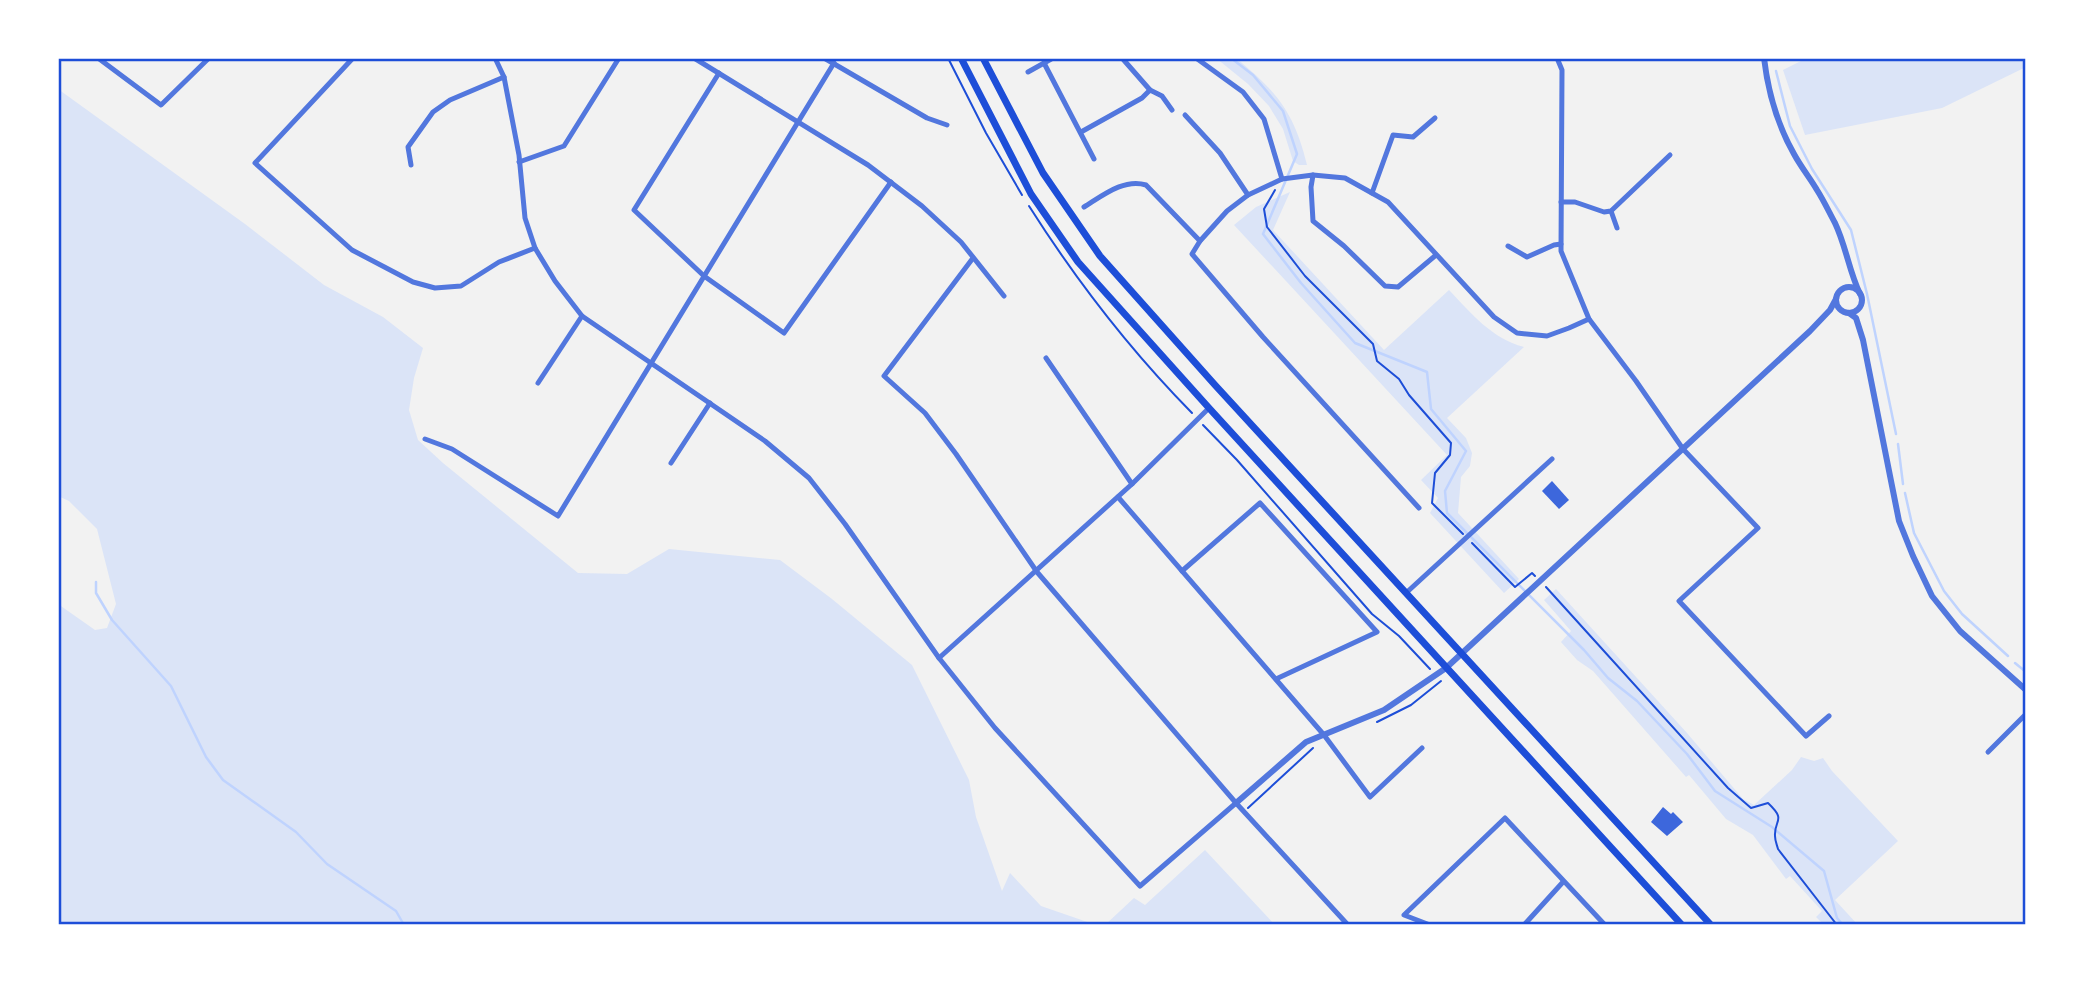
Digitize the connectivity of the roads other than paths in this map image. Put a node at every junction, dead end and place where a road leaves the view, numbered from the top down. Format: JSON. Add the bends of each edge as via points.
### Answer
{"nodes":[{"id":1,"x":98,"y":58,"type":"edge"},
{"id":2,"x":209,"y":58,"type":"edge"},
{"id":3,"x":353,"y":58,"type":"edge"},
{"id":4,"x":495,"y":58,"type":"edge"},
{"id":5,"x":619,"y":58,"type":"edge"},
{"id":6,"x":694,"y":58,"type":"edge"},
{"id":7,"x":824,"y":58,"type":"edge"},
{"id":8,"x":961,"y":58,"type":"edge"},
{"id":9,"x":983,"y":58,"type":"edge"},
{"id":10,"x":1053,"y":58,"type":"edge"},
{"id":11,"x":1122,"y":58,"type":"edge"},
{"id":12,"x":1196,"y":58,"type":"edge"},
{"id":13,"x":1557,"y":58,"type":"edge"},
{"id":14,"x":1764,"y":58,"type":"edge"},
{"id":15,"x":1044,"y":63,"type":"junction"},
{"id":16,"x":834,"y":64,"type":"junction"},
{"id":17,"x":1028,"y":72,"type":"dead end"},
{"id":18,"x":719,"y":73,"type":"junction"},
{"id":19,"x":504,"y":77,"type":"junction"},
{"id":20,"x":1150,"y":90,"type":"junction"},
{"id":21,"x":1172,"y":110,"type":"dead end"},
{"id":22,"x":1185,"y":115,"type":"dead end"},
{"id":23,"x":1435,"y":118,"type":"dead end"},
{"id":24,"x":798,"y":121,"type":"junction"},
{"id":25,"x":947,"y":125,"type":"dead end"},
{"id":26,"x":1081,"y":132,"type":"junction"},
{"id":27,"x":1670,"y":155,"type":"dead end"},
{"id":28,"x":1094,"y":159,"type":"dead end"},
{"id":29,"x":519,"y":163,"type":"junction"},
{"id":30,"x":411,"y":165,"type":"dead end"},
{"id":31,"x":1313,"y":175,"type":"junction"},
{"id":32,"x":1282,"y":179,"type":"junction"},
{"id":33,"x":891,"y":182,"type":"junction"},
{"id":34,"x":1372,"y":193,"type":"junction"},
{"id":35,"x":1248,"y":195,"type":"junction"},
{"id":36,"x":1561,"y":202,"type":"junction"},
{"id":37,"x":1083,"y":207,"type":"dead end"},
{"id":38,"x":1611,"y":211,"type":"junction"},
{"id":39,"x":1618,"y":228,"type":"dead end"},
{"id":40,"x":1200,"y":241,"type":"junction"},
{"id":41,"x":1561,"y":244,"type":"junction"},
{"id":42,"x":1508,"y":246,"type":"dead end"},
{"id":43,"x":535,"y":247,"type":"junction"},
{"id":44,"x":1436,"y":255,"type":"junction"},
{"id":45,"x":1849,"y":257,"type":"junction"},
{"id":46,"x":974,"y":258,"type":"junction"},
{"id":47,"x":704,"y":276,"type":"junction"},
{"id":48,"x":1839,"y":291,"type":"junction"},
{"id":49,"x":1004,"y":296,"type":"dead end"},
{"id":50,"x":1860,"y":298,"type":"junction"},
{"id":51,"x":1836,"y":299,"type":"junction"},
{"id":52,"x":1848,"y":313,"type":"junction"},
{"id":53,"x":582,"y":317,"type":"junction"},
{"id":54,"x":1589,"y":319,"type":"junction"},
{"id":55,"x":1810,"y":331,"type":"junction"},
{"id":56,"x":1863,"y":340,"type":"junction"},
{"id":57,"x":1046,"y":358,"type":"dead end"},
{"id":58,"x":650,"y":363,"type":"junction"},
{"id":59,"x":538,"y":383,"type":"dead end"},
{"id":60,"x":710,"y":403,"type":"junction"},
{"id":61,"x":1209,"y":408,"type":"junction"},
{"id":62,"x":425,"y":439,"type":"dead end"},
{"id":63,"x":1684,"y":449,"type":"junction"},
{"id":64,"x":1552,"y":458,"type":"dead end"},
{"id":65,"x":671,"y":463,"type":"dead end"},
{"id":66,"x":1132,"y":484,"type":"junction"},
{"id":67,"x":1118,"y":497,"type":"junction"},
{"id":68,"x":1419,"y":508,"type":"dead end"},
{"id":69,"x":1182,"y":571,"type":"junction"},
{"id":70,"x":1037,"y":572,"type":"junction"},
{"id":71,"x":1406,"y":593,"type":"junction"},
{"id":72,"x":1460,"y":653,"type":"junction"},
{"id":73,"x":939,"y":658,"type":"junction"},
{"id":74,"x":1446,"y":668,"type":"junction"},
{"id":75,"x":1276,"y":679,"type":"junction"},
{"id":76,"x":2026,"y":690,"type":"edge"},
{"id":77,"x":2026,"y":714,"type":"edge"},
{"id":78,"x":1829,"y":716,"type":"dead end"},
{"id":79,"x":1324,"y":735,"type":"junction"},
{"id":80,"x":1422,"y":748,"type":"dead end"},
{"id":81,"x":1988,"y":752,"type":"dead end"},
{"id":82,"x":1236,"y":803,"type":"junction"},
{"id":83,"x":1563,"y":882,"type":"junction"},
{"id":84,"x":1348,"y":925,"type":"edge"},
{"id":85,"x":1430,"y":925,"type":"edge"},
{"id":86,"x":1524,"y":925,"type":"edge"},
{"id":87,"x":1605,"y":925,"type":"edge"},
{"id":88,"x":1682,"y":925,"type":"edge"},
{"id":89,"x":1711,"y":925,"type":"edge"}],
"edges":[{"from":1,"to":2,"type":"street","via":[[161,105]]},
{"from":3,"to":43,"type":"street","via":[[255,163],[352,250],[412,282],[435,288],[461,286],[499,262]]},
{"from":4,"to":19,"type":"street"},
{"from":5,"to":29,"type":"street","via":[[564,146]]},
{"from":6,"to":18,"type":"street"},
{"from":7,"to":16,"type":"street"},
{"from":8,"to":61,"type":"main road","via":[[1031,194],[1077,262]]},
{"from":9,"to":71,"type":"main road","via":[[1043,173],[1100,256]]},
{"from":10,"to":15,"type":"street"},
{"from":11,"to":20,"type":"street"},
{"from":12,"to":32,"type":"street","via":[[1243,92],[1264,119]]},
{"from":13,"to":36,"type":"street","via":[[1562,71]]},
{"from":14,"to":45,"type":"street","via":[[1768,89],[1780,123]]},
{"from":15,"to":17,"type":"street"},
{"from":15,"to":26,"type":"street"},
{"from":16,"to":24,"type":"street"},
{"from":16,"to":25,"type":"street"},
{"from":18,"to":24,"type":"street"},
{"from":18,"to":47,"type":"street","via":[[634,210]]},
{"from":19,"to":29,"type":"street"},
{"from":19,"to":30,"type":"street","via":[[433,112],[408,147]]},
{"from":20,"to":21,"type":"street","via":[[1162,96]]},
{"from":20,"to":26,"type":"street"},
{"from":22,"to":35,"type":"street","via":[[1220,153]]},
{"from":23,"to":34,"type":"street","via":[[1413,137],[1393,135]]},
{"from":24,"to":33,"type":"street"},
{"from":24,"to":47,"type":"street"},
{"from":26,"to":28,"type":"street"},
{"from":27,"to":38,"type":"street"},
{"from":29,"to":43,"type":"street","via":[[525,218]]},
{"from":31,"to":32,"type":"street"},
{"from":31,"to":34,"type":"street","via":[[1345,178]]},
{"from":31,"to":44,"type":"street","via":[[1313,221],[1385,286],[1398,287]]},
{"from":32,"to":35,"type":"street"},
{"from":33,"to":46,"type":"street"},
{"from":33,"to":47,"type":"street","via":[[783,333]]},
{"from":34,"to":44,"type":"street","via":[[1388,202]]},
{"from":35,"to":40,"type":"street"},
{"from":36,"to":38,"type":"street"},
{"from":36,"to":41,"type":"street"},
{"from":37,"to":40,"type":"street","via":[[1137,182],[1146,185]]},
{"from":38,"to":39,"type":"street"},
{"from":40,"to":68,"type":"street","via":[[1192,254]]},
{"from":41,"to":42,"type":"street","via":[[1527,257]]},
{"from":41,"to":54,"type":"street"},
{"from":43,"to":53,"type":"street"},
{"from":44,"to":54,"type":"street","via":[[1494,317],[1517,333],[1547,335]]},
{"from":45,"to":48,"type":"street","via":[[1846,282]]},
{"from":45,"to":50,"type":"street"},
{"from":46,"to":49,"type":"street"},
{"from":46,"to":70,"type":"street","via":[[884,376],[925,413]]},
{"from":47,"to":58,"type":"street"},
{"from":48,"to":50,"type":"street","via":[[1850,287]]},
{"from":48,"to":51,"type":"street"},
{"from":50,"to":52,"type":"street","via":[[1857,309]]},
{"from":50,"to":56,"type":"street"},
{"from":51,"to":52,"type":"street","via":[[1837,306]]},
{"from":51,"to":55,"type":"street"},
{"from":52,"to":55,"type":"street","via":[[1825,319]]},
{"from":52,"to":56,"type":"street","via":[[1856,318]]},
{"from":53,"to":58,"type":"street"},
{"from":53,"to":59,"type":"street"},
{"from":54,"to":63,"type":"street"},
{"from":55,"to":63,"type":"street"},
{"from":56,"to":76,"type":"street","via":[[1899,521],[1913,556],[1932,596],[1960,631]]},
{"from":57,"to":66,"type":"street"},
{"from":58,"to":60,"type":"street"},
{"from":58,"to":62,"type":"street","via":[[558,516],[452,449]]},
{"from":60,"to":65,"type":"street"},
{"from":60,"to":73,"type":"street","via":[[809,478]]},
{"from":61,"to":66,"type":"street"},
{"from":61,"to":74,"type":"main road"},
{"from":63,"to":72,"type":"street"},
{"from":63,"to":78,"type":"street","via":[[1758,528],[1679,601],[1806,736]]},
{"from":64,"to":71,"type":"street"},
{"from":66,"to":67,"type":"street"},
{"from":67,"to":69,"type":"street"},
{"from":67,"to":70,"type":"street"},
{"from":69,"to":75,"type":"street"},
{"from":69,"to":75,"type":"street","via":[[1260,503],[1377,632]]},
{"from":70,"to":73,"type":"street"},
{"from":70,"to":82,"type":"street"},
{"from":71,"to":72,"type":"main road"},
{"from":72,"to":74,"type":"street"},
{"from":72,"to":89,"type":"main road"},
{"from":73,"to":82,"type":"street","via":[[995,728],[1140,886]]},
{"from":74,"to":79,"type":"street","via":[[1384,710]]},
{"from":74,"to":88,"type":"main road"},
{"from":75,"to":79,"type":"street"},
{"from":77,"to":81,"type":"street"},
{"from":79,"to":80,"type":"street","via":[[1370,797]]},
{"from":79,"to":82,"type":"street","via":[[1306,742]]},
{"from":82,"to":84,"type":"street"},
{"from":83,"to":85,"type":"street","via":[[1505,818],[1404,915]]},
{"from":83,"to":86,"type":"street"},
{"from":83,"to":87,"type":"street"}]}
